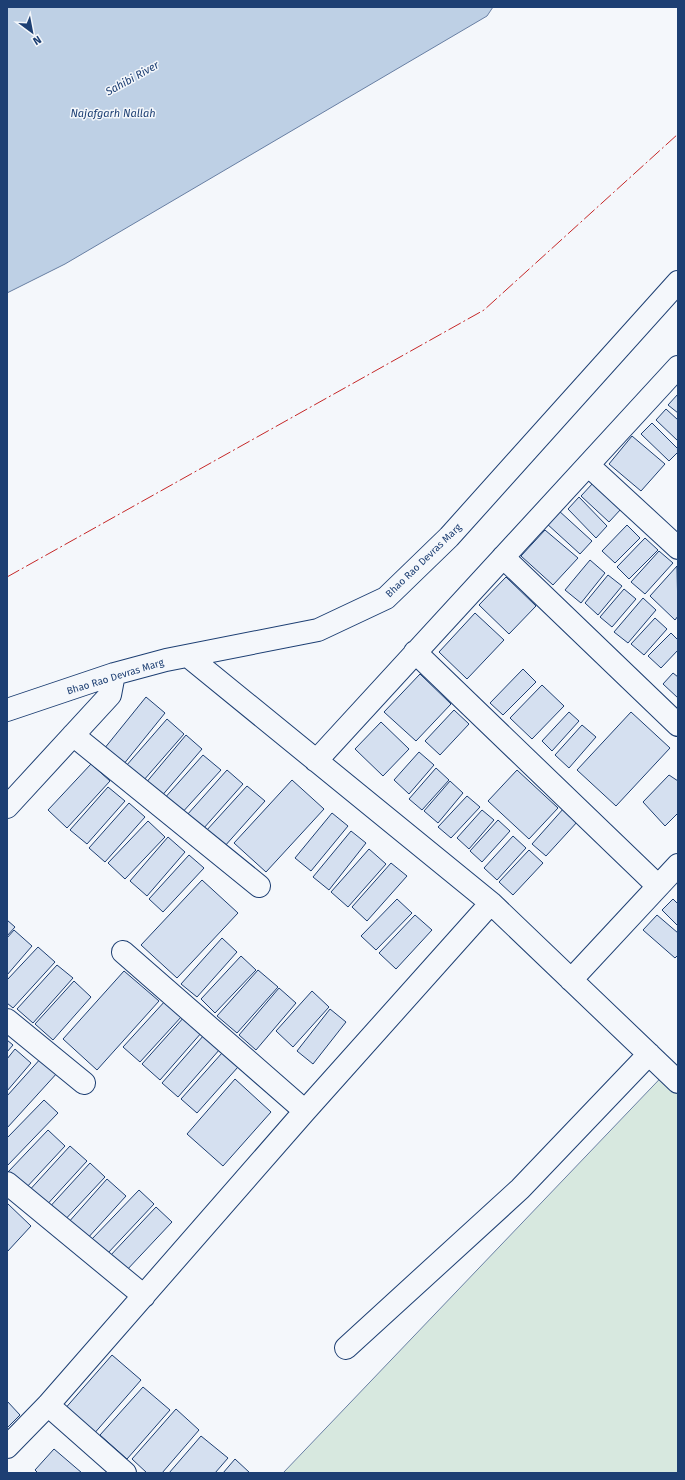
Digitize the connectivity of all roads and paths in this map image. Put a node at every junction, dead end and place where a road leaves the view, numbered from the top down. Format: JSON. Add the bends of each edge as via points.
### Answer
{"nodes":[{"id":1,"x":678,"y":282,"type":"edge"},
{"id":2,"x":678,"y":367,"type":"edge"},
{"id":3,"x":588,"y":465,"type":"junction"},
{"id":4,"x":678,"y":548,"type":"edge"},
{"id":5,"x":503,"y":557,"type":"junction"},
{"id":6,"x":416,"y":652,"type":"junction"},
{"id":7,"x":188,"y":656,"type":"junction"},
{"id":8,"x":114,"y":674,"type":"junction"},
{"id":9,"x":7,"y":710,"type":"edge"},
{"id":10,"x":678,"y":724,"type":"edge"},
{"id":11,"x":73,"y":735,"type":"junction"},
{"id":12,"x":316,"y":760,"type":"junction"},
{"id":13,"x":7,"y":807,"type":"edge"},
{"id":14,"x":678,"y":865,"type":"edge"},
{"id":15,"x":259,"y":886,"type":"dead end"},
{"id":16,"x":658,"y":886,"type":"junction"},
{"id":17,"x":491,"y":903,"type":"junction"},
{"id":18,"x":123,"y":952,"type":"dead end"},
{"id":19,"x":571,"y":980,"type":"junction"},
{"id":20,"x":7,"y":1020,"type":"edge"},
{"id":21,"x":649,"y":1054,"type":"junction"},
{"id":22,"x":676,"y":1076,"type":"edge"},
{"id":23,"x":84,"y":1083,"type":"dead end"},
{"id":24,"x":305,"y":1111,"type":"junction"},
{"id":25,"x":7,"y":1183,"type":"edge"},
{"id":26,"x":144,"y":1296,"type":"junction"},
{"id":27,"x":346,"y":1348,"type":"dead end"},
{"id":28,"x":48,"y":1404,"type":"junction"},
{"id":29,"x":7,"y":1447,"type":"edge"},
{"id":30,"x":114,"y":1470,"type":"edge"}],
"edges":[{"from":1,"to":7,"type":"street","name":"Bhao Rao Devras Marg","via":[[449,537],[386,598],[318,630]]},
{"from":2,"to":3,"type":"street"},
{"from":3,"to":4,"type":"street"},
{"from":3,"to":5,"type":"street"},
{"from":5,"to":6,"type":"street"},
{"from":5,"to":10,"type":"street"},
{"from":6,"to":12,"type":"street"},
{"from":6,"to":16,"type":"street"},
{"from":7,"to":8,"type":"street","name":"Bhao Rao Devras Marg"},
{"from":7,"to":12,"type":"street"},
{"from":8,"to":9,"type":"street","name":"Bhao Rao Devras Marg"},
{"from":8,"to":11,"type":"street","via":[[110,695]]},
{"from":11,"to":13,"type":"street"},
{"from":11,"to":15,"type":"street"},
{"from":12,"to":17,"type":"street"},
{"from":14,"to":16,"type":"street"},
{"from":16,"to":19,"type":"street"},
{"from":17,"to":19,"type":"street"},
{"from":17,"to":24,"type":"street"},
{"from":18,"to":24,"type":"street"},
{"from":19,"to":21,"type":"street"},
{"from":20,"to":23,"type":"street"},
{"from":21,"to":22,"type":"street"},
{"from":21,"to":27,"type":"street","via":[[520,1190]]},
{"from":24,"to":26,"type":"street"},
{"from":25,"to":26,"type":"street"},
{"from":26,"to":28,"type":"street"},
{"from":28,"to":29,"type":"street"},
{"from":28,"to":30,"type":"street"}]}
